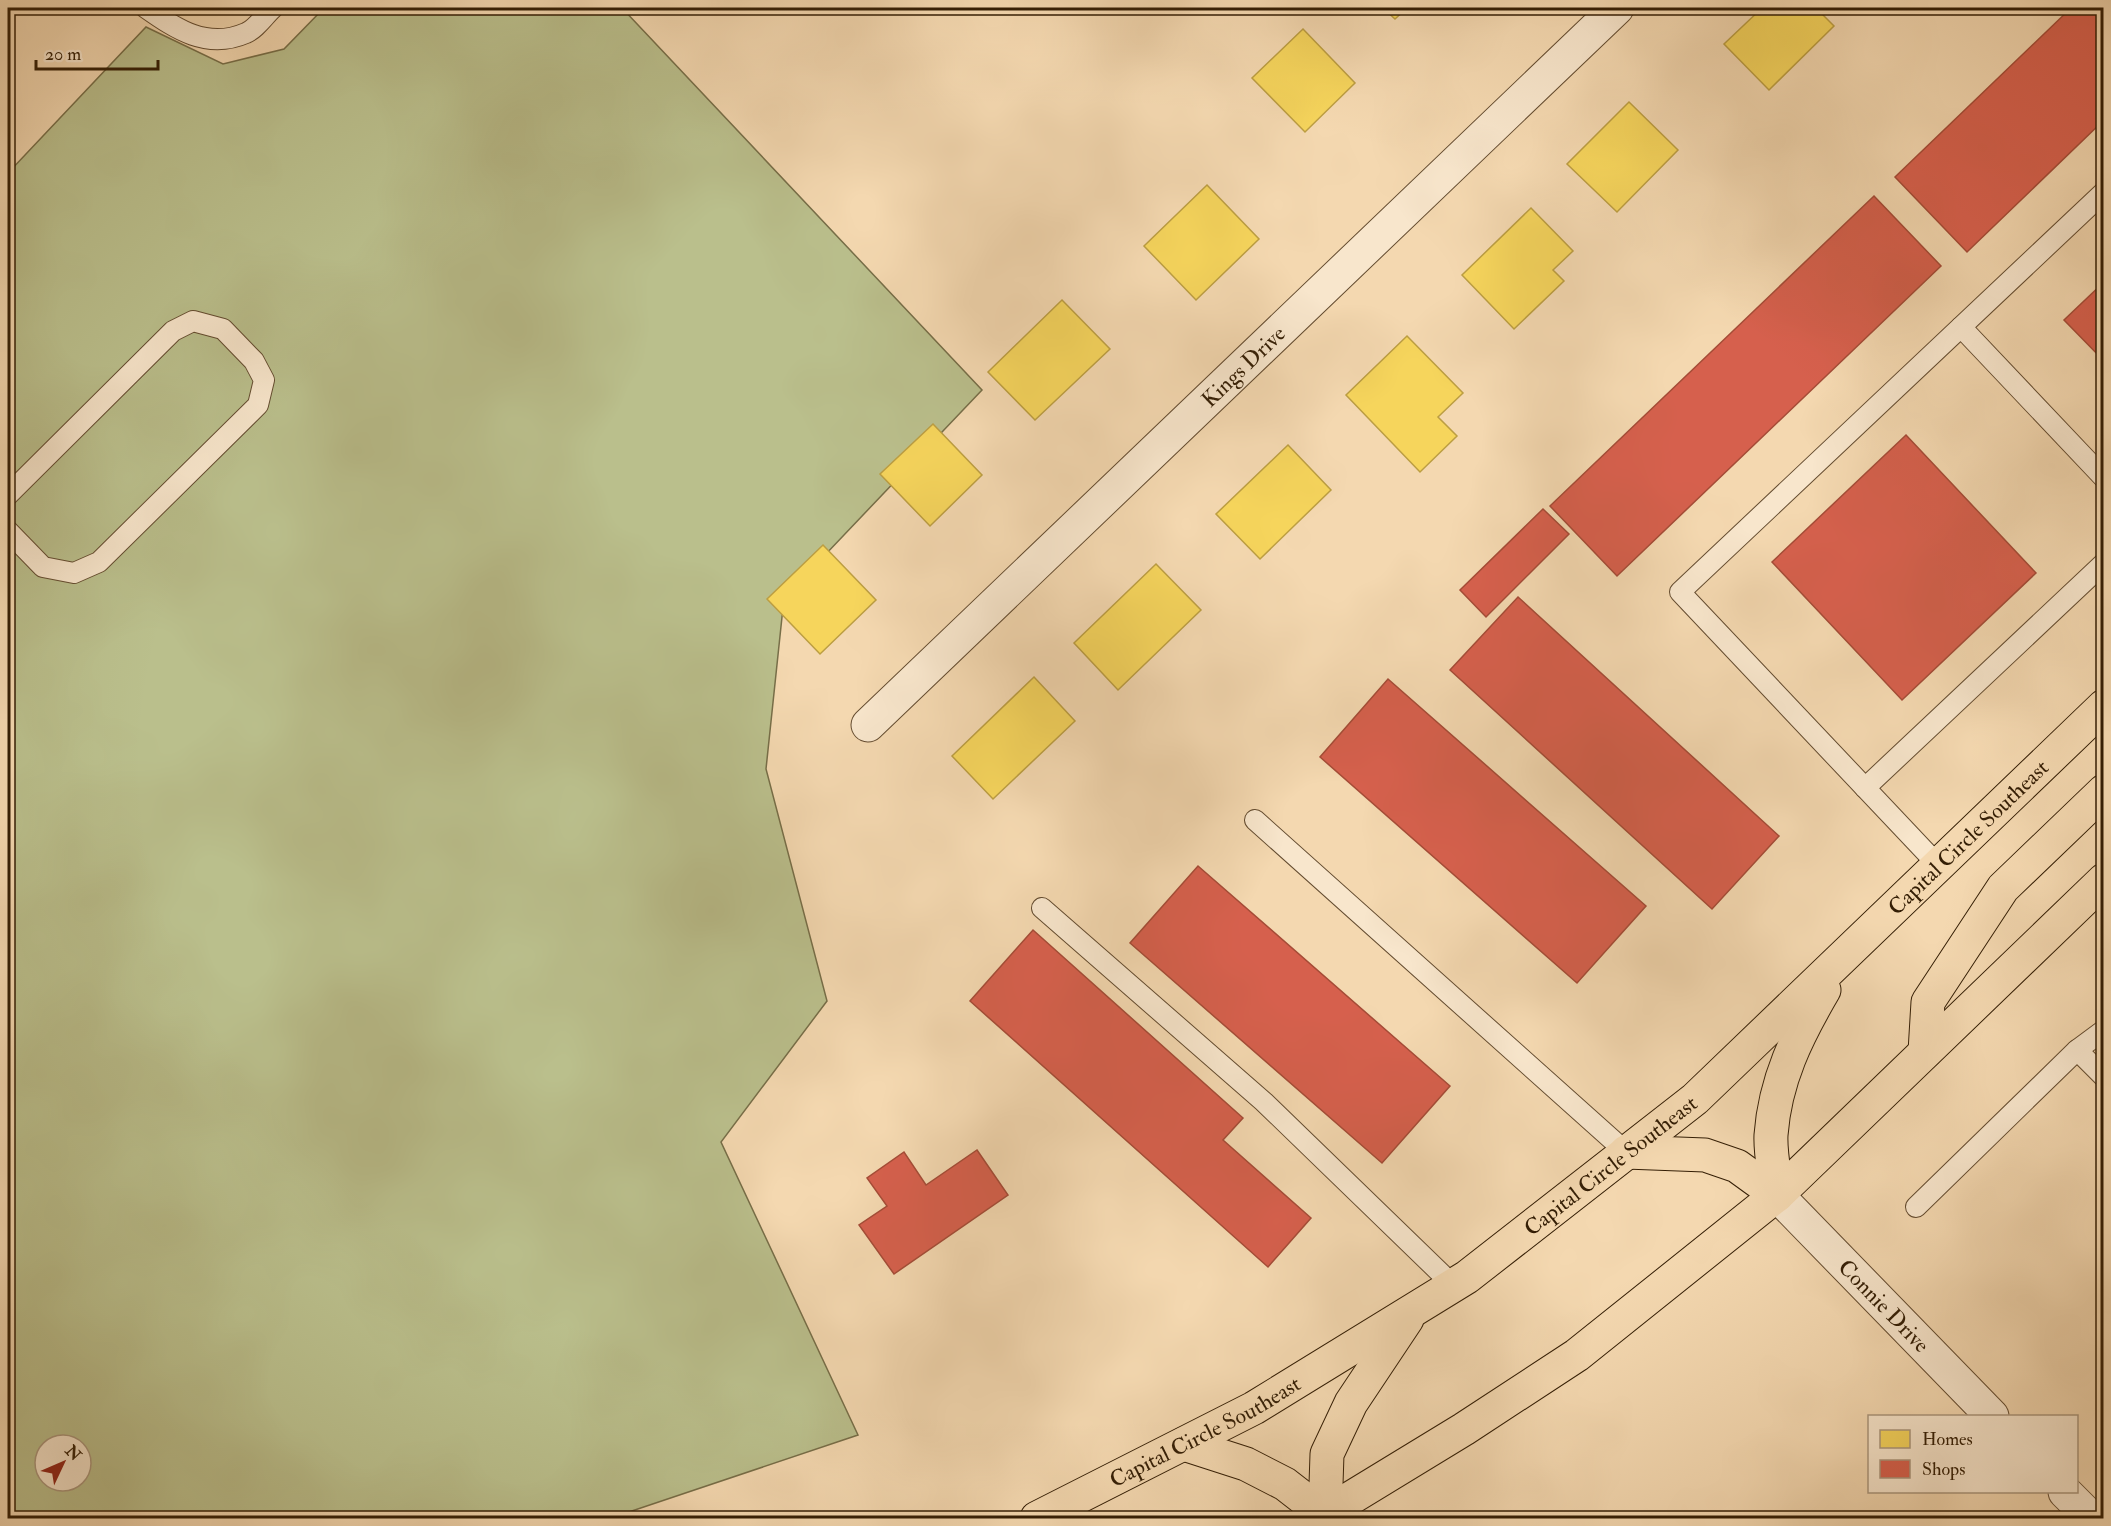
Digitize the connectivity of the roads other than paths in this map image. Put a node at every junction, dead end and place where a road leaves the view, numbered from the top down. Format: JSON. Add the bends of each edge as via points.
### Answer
{"nodes":[{"id":1,"x":146,"y":8,"type":"edge"},
{"id":2,"x":273,"y":8,"type":"edge"},
{"id":3,"x":1617,"y":8,"type":"edge"},
{"id":4,"x":2103,"y":192,"type":"edge"},
{"id":5,"x":1961,"y":327,"type":"junction"},
{"id":6,"x":2103,"y":478,"type":"edge"},
{"id":7,"x":8,"y":495,"type":"edge"},
{"id":8,"x":8,"y":531,"type":"edge"},
{"id":9,"x":2103,"y":563,"type":"edge"},
{"id":10,"x":2103,"y":706,"type":"edge"},
{"id":11,"x":868,"y":725,"type":"dead end"},
{"id":12,"x":1865,"y":788,"type":"junction"},
{"id":13,"x":2103,"y":791,"type":"edge"},
{"id":14,"x":1255,"y":820,"type":"dead end"},
{"id":15,"x":1938,"y":864,"type":"junction"},
{"id":16,"x":2102,"y":884,"type":"edge"},
{"id":17,"x":1042,"y":908,"type":"dead end"},
{"id":18,"x":1843,"y":957,"type":"junction"},
{"id":19,"x":2103,"y":1030,"type":"edge"},
{"id":20,"x":2077,"y":1050,"type":"junction"},
{"id":21,"x":1925,"y":1052,"type":"junction"},
{"id":22,"x":2103,"y":1077,"type":"edge"},
{"id":23,"x":1626,"y":1152,"type":"junction"},
{"id":24,"x":1777,"y":1195,"type":"junction"},
{"id":25,"x":1916,"y":1207,"type":"dead end"},
{"id":26,"x":1454,"y":1286,"type":"junction"},
{"id":27,"x":1413,"y":1310,"type":"junction"},
{"id":28,"x":1991,"y":1415,"type":"edge"},
{"id":29,"x":1184,"y":1444,"type":"junction"},
{"id":30,"x":2067,"y":1493,"type":"edge"},
{"id":31,"x":1324,"y":1517,"type":"edge"},
{"id":32,"x":1037,"y":1518,"type":"edge"},
{"id":33,"x":2091,"y":1518,"type":"edge"}],
"edges":[{"from":1,"to":2,"type":"lane","via":[[178,31],[213,41],[247,33]]},
{"from":3,"to":11,"type":"street","name":"Kings Drive"},
{"from":4,"to":5,"type":"lane"},
{"from":5,"to":6,"type":"lane"},
{"from":5,"to":12,"type":"lane","via":[[1680,592]]},
{"from":7,"to":8,"type":"lane","via":[[172,331],[193,321],[223,329],[254,361],[264,380],[258,405],[99,562],[74,573],[43,567]]},
{"from":9,"to":12,"type":"lane"},
{"from":10,"to":15,"type":"main road","name":"Capital Circle Southeast"},
{"from":12,"to":15,"type":"lane"},
{"from":13,"to":21,"type":"main road","via":[[2003,888],[1928,1002]]},
{"from":14,"to":23,"type":"lane"},
{"from":15,"to":18,"type":"main road","name":"Capital Circle Southeast"},
{"from":16,"to":21,"type":"main road"},
{"from":17,"to":26,"type":"lane","via":[[1264,1102]]},
{"from":18,"to":23,"type":"main road","name":"Capital Circle Southeast","via":[[1695,1099]]},
{"from":18,"to":24,"type":"main road","via":[[1796,1038],[1777,1089],[1771,1137]]},
{"from":19,"to":20,"type":"lane"},
{"from":20,"to":22,"type":"lane"},
{"from":20,"to":25,"type":"lane"},
{"from":21,"to":24,"type":"main road"},
{"from":23,"to":24,"type":"main road","via":[[1705,1155],[1737,1166]]},
{"from":23,"to":26,"type":"main road","name":"Capital Circle Southeast"},
{"from":24,"to":28,"type":"street","name":"Connie Drive"},
{"from":24,"to":31,"type":"main road","via":[[1577,1355]]},
{"from":26,"to":27,"type":"main road","name":"Capital Circle Southeast"},
{"from":27,"to":29,"type":"main road","name":"Capital Circle Southeast","via":[[1254,1408]]},
{"from":27,"to":31,"type":"main road","via":[[1351,1403],[1327,1454]]},
{"from":29,"to":31,"type":"main road","via":[[1246,1464],[1285,1484]]},
{"from":29,"to":32,"type":"main road","name":"Capital Circle Southeast"},
{"from":30,"to":33,"type":"street"}]}
